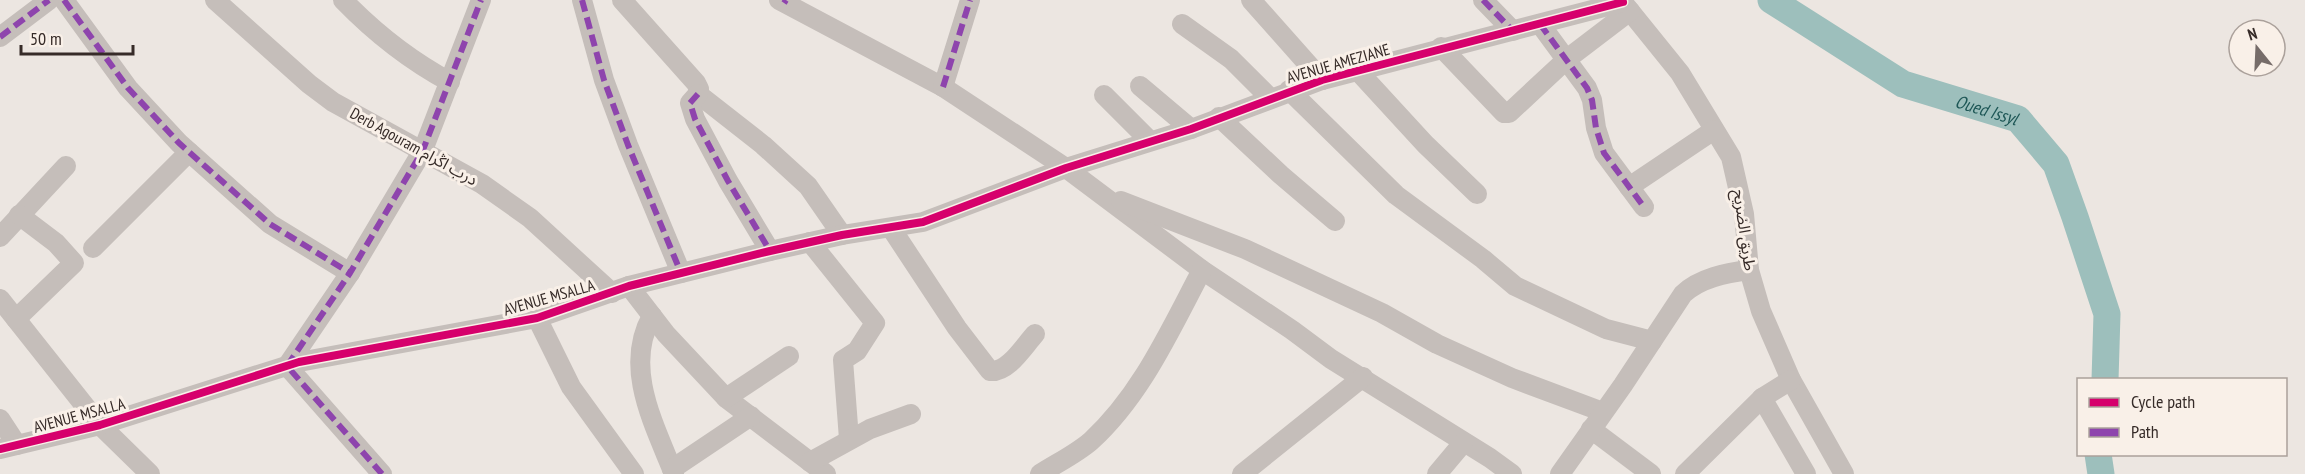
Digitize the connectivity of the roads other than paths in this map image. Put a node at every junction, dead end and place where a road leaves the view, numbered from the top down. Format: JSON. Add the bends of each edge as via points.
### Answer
{"nodes":[{"id":1,"x":49,"y":0,"type":"edge"},
{"id":2,"x":64,"y":0,"type":"edge"},
{"id":3,"x":215,"y":0,"type":"edge"},
{"id":4,"x":343,"y":0,"type":"edge"},
{"id":5,"x":481,"y":0,"type":"edge"},
{"id":6,"x":582,"y":0,"type":"edge"},
{"id":7,"x":622,"y":0,"type":"edge"},
{"id":8,"x":970,"y":0,"type":"edge"},
{"id":9,"x":1251,"y":0,"type":"edge"},
{"id":10,"x":1483,"y":0,"type":"edge"},
{"id":11,"x":783,"y":1,"type":"edge"},
{"id":12,"x":1625,"y":4,"type":"edge"},
{"id":13,"x":1182,"y":24,"type":"dead end"},
{"id":14,"x":1540,"y":24,"type":"junction"},
{"id":15,"x":1513,"y":31,"type":"junction"},
{"id":16,"x":0,"y":37,"type":"edge"},
{"id":17,"x":1441,"y":47,"type":"junction"},
{"id":18,"x":1567,"y":59,"type":"junction"},
{"id":19,"x":1357,"y":70,"type":"junction"},
{"id":20,"x":1322,"y":80,"type":"junction"},
{"id":21,"x":450,"y":82,"type":"junction"},
{"id":22,"x":1140,"y":86,"type":"dead end"},
{"id":23,"x":943,"y":87,"type":"junction"},
{"id":24,"x":1289,"y":90,"type":"junction"},
{"id":25,"x":698,"y":94,"type":"junction"},
{"id":26,"x":1104,"y":95,"type":"dead end"},
{"id":27,"x":1270,"y":98,"type":"junction"},
{"id":28,"x":1219,"y":117,"type":"junction"},
{"id":29,"x":1191,"y":129,"type":"junction"},
{"id":30,"x":1714,"y":130,"type":"junction"},
{"id":31,"x":1150,"y":141,"type":"junction"},
{"id":32,"x":423,"y":150,"type":"junction"},
{"id":33,"x":189,"y":152,"type":"junction"},
{"id":34,"x":66,"y":166,"type":"dead end"},
{"id":35,"x":1066,"y":168,"type":"junction"},
{"id":36,"x":1629,"y":187,"type":"junction"},
{"id":37,"x":1478,"y":195,"type":"dead end"},
{"id":38,"x":1107,"y":197,"type":"junction"},
{"id":39,"x":1644,"y":207,"type":"dead end"},
{"id":40,"x":19,"y":215,"type":"junction"},
{"id":41,"x":1335,"y":221,"type":"dead end"},
{"id":42,"x":891,"y":228,"type":"junction"},
{"id":43,"x":842,"y":235,"type":"junction"},
{"id":44,"x":0,"y":237,"type":"edge"},
{"id":45,"x":810,"y":242,"type":"junction"},
{"id":46,"x":93,"y":248,"type":"dead end"},
{"id":47,"x":770,"y":250,"type":"junction"},
{"id":48,"x":1202,"y":270,"type":"junction"},
{"id":49,"x":1749,"y":270,"type":"junction"},
{"id":50,"x":350,"y":273,"type":"junction"},
{"id":51,"x":681,"y":273,"type":"junction"},
{"id":52,"x":621,"y":290,"type":"junction"},
{"id":53,"x":0,"y":299,"type":"edge"},
{"id":54,"x":652,"y":316,"type":"junction"},
{"id":55,"x":537,"y":318,"type":"junction"},
{"id":56,"x":16,"y":319,"type":"junction"},
{"id":57,"x":1035,"y":334,"type":"dead end"},
{"id":58,"x":1652,"y":340,"type":"junction"},
{"id":59,"x":789,"y":356,"type":"dead end"},
{"id":60,"x":287,"y":366,"type":"junction"},
{"id":61,"x":1363,"y":377,"type":"junction"},
{"id":62,"x":1791,"y":380,"type":"junction"},
{"id":63,"x":726,"y":398,"type":"junction"},
{"id":64,"x":1762,"y":398,"type":"junction"},
{"id":65,"x":1603,"y":412,"type":"junction"},
{"id":66,"x":911,"y":414,"type":"dead end"},
{"id":67,"x":751,"y":416,"type":"junction"},
{"id":68,"x":0,"y":419,"type":"edge"},
{"id":69,"x":100,"y":425,"type":"junction"},
{"id":70,"x":1591,"y":429,"type":"junction"},
{"id":71,"x":849,"y":439,"type":"junction"},
{"id":72,"x":1463,"y":443,"type":"junction"},
{"id":73,"x":9,"y":447,"type":"edge"},
{"id":74,"x":810,"y":462,"type":"junction"},
{"id":75,"x":376,"y":471,"type":"edge"},
{"id":76,"x":673,"y":472,"type":"edge"},
{"id":77,"x":150,"y":474,"type":"edge"},
{"id":78,"x":634,"y":474,"type":"edge"},
{"id":79,"x":826,"y":474,"type":"edge"},
{"id":80,"x":1040,"y":474,"type":"edge"},
{"id":81,"x":1242,"y":474,"type":"edge"},
{"id":82,"x":1437,"y":474,"type":"edge"},
{"id":83,"x":1512,"y":474,"type":"edge"},
{"id":84,"x":1560,"y":474,"type":"edge"},
{"id":85,"x":1652,"y":474,"type":"edge"},
{"id":86,"x":1686,"y":474,"type":"edge"},
{"id":87,"x":1806,"y":474,"type":"edge"},
{"id":88,"x":1844,"y":474,"type":"edge"}],
"edges":[{"from":1,"to":16,"type":"street"},
{"from":2,"to":33,"type":"street","via":[[128,88]]},
{"from":3,"to":32,"type":"street","name":"Derb Agouram درب اڭرام","via":[[333,102]]},
{"from":4,"to":21,"type":"street","via":[[383,39]]},
{"from":5,"to":21,"type":"street"},
{"from":6,"to":51,"type":"street","via":[[612,102]]},
{"from":7,"to":25,"type":"street","via":[[696,83]]},
{"from":8,"to":23,"type":"street"},
{"from":9,"to":20,"type":"street"},
{"from":10,"to":15,"type":"street"},
{"from":11,"to":23,"type":"street"},
{"from":12,"to":14,"type":"street","name":"AVENUE AMEZIANE"},
{"from":12,"to":18,"type":"street"},
{"from":12,"to":30,"type":"street","name":"طريق الضريح","via":[[1680,73]]},
{"from":13,"to":27,"type":"street","via":[[1232,59]]},
{"from":14,"to":15,"type":"street","name":"AVENUE AMEZIANE"},
{"from":14,"to":18,"type":"street"},
{"from":15,"to":17,"type":"street","name":"AVENUE AMEZIANE"},
{"from":17,"to":18,"type":"street","via":[[1504,113],[1509,113]]},
{"from":17,"to":19,"type":"street","name":"AVENUE AMEZIANE"},
{"from":18,"to":36,"type":"street","via":[[1592,100],[1604,153]]},
{"from":19,"to":20,"type":"street","name":"AVENUE AMEZIANE"},
{"from":19,"to":37,"type":"street"},
{"from":20,"to":24,"type":"street","name":"AVENUE AMEZIANE"},
{"from":21,"to":32,"type":"street"},
{"from":22,"to":29,"type":"street"},
{"from":23,"to":35,"type":"street"},
{"from":24,"to":27,"type":"street","name":"AVENUE AMEZIANE"},
{"from":24,"to":58,"type":"street","via":[[1396,195],[1515,286],[1606,329]]},
{"from":25,"to":43,"type":"street","via":[[808,186]]},
{"from":25,"to":47,"type":"street","via":[[690,104],[695,119]]},
{"from":26,"to":31,"type":"street"},
{"from":27,"to":28,"type":"street","name":"AVENUE AMEZIANE"},
{"from":28,"to":29,"type":"street","name":"AVENUE AMEZIANE"},
{"from":28,"to":41,"type":"street"},
{"from":29,"to":31,"type":"street","name":"AVENUE AMEZIANE"},
{"from":30,"to":36,"type":"street"},
{"from":30,"to":49,"type":"street","name":"طريق الضريح","via":[[1731,157],[1738,178]]},
{"from":31,"to":35,"type":"street","name":"AVENUE AMEZIANE"},
{"from":32,"to":50,"type":"street"},
{"from":32,"to":52,"type":"street","name":"Derb Agouram درب اڭرام","via":[[482,184]]},
{"from":33,"to":46,"type":"street"},
{"from":33,"to":50,"type":"street","via":[[270,224]]},
{"from":34,"to":40,"type":"street"},
{"from":35,"to":38,"type":"street"},
{"from":35,"to":42,"type":"street","name":"AVENUE MSALLA","via":[[962,209]]},
{"from":36,"to":39,"type":"street"},
{"from":38,"to":48,"type":"street"},
{"from":38,"to":65,"type":"street","via":[[1245,249],[1463,356]]},
{"from":40,"to":44,"type":"street"},
{"from":40,"to":56,"type":"street","via":[[74,262]]},
{"from":42,"to":43,"type":"street","name":"AVENUE MSALLA"},
{"from":42,"to":57,"type":"street","via":[[990,371],[1008,365]]},
{"from":43,"to":45,"type":"street","name":"AVENUE MSALLA"},
{"from":45,"to":47,"type":"street","name":"AVENUE MSALLA"},
{"from":45,"to":71,"type":"street","via":[[875,322],[857,351],[843,360]]},
{"from":47,"to":51,"type":"street","name":"AVENUE MSALLA"},
{"from":48,"to":61,"type":"street","via":[[1331,360]]},
{"from":48,"to":80,"type":"street","via":[[1141,382],[1121,409],[1090,442]]},
{"from":49,"to":58,"type":"street","via":[[1726,273],[1689,288]]},
{"from":49,"to":62,"type":"street","name":"طريق الضريح","via":[[1761,311]]},
{"from":50,"to":60,"type":"street"},
{"from":51,"to":52,"type":"street","name":"AVENUE MSALLA"},
{"from":52,"to":54,"type":"street","name":"Derb Agouram درب اڭرام"},
{"from":52,"to":55,"type":"street","name":"AVENUE MSALLA"},
{"from":53,"to":56,"type":"street"},
{"from":54,"to":63,"type":"street","name":"Derb Agouram درب اڭرام"},
{"from":54,"to":76,"type":"street","via":[[641,341],[642,389]]},
{"from":55,"to":60,"type":"street","name":"AVENUE MSALLA"},
{"from":55,"to":78,"type":"street","via":[[571,387]]},
{"from":56,"to":69,"type":"street"},
{"from":58,"to":65,"type":"street"},
{"from":59,"to":63,"type":"street"},
{"from":60,"to":69,"type":"street","name":"AVENUE MSALLA"},
{"from":60,"to":75,"type":"street"},
{"from":61,"to":72,"type":"street"},
{"from":61,"to":81,"type":"street"},
{"from":62,"to":64,"type":"street"},
{"from":62,"to":88,"type":"street","name":"طريق الضريح"},
{"from":63,"to":67,"type":"street","name":"Derb Agouram درب اڭرام"},
{"from":64,"to":86,"type":"street"},
{"from":64,"to":87,"type":"street"},
{"from":65,"to":70,"type":"street"},
{"from":66,"to":71,"type":"street"},
{"from":67,"to":74,"type":"street","name":"Derb Agouram درب اڭرام"},
{"from":67,"to":76,"type":"street"},
{"from":68,"to":73,"type":"street"},
{"from":69,"to":73,"type":"street","name":"AVENUE MSALLA"},
{"from":69,"to":77,"type":"street"},
{"from":70,"to":84,"type":"street"},
{"from":70,"to":85,"type":"street"},
{"from":71,"to":74,"type":"street"},
{"from":72,"to":82,"type":"street"},
{"from":72,"to":83,"type":"street"},
{"from":74,"to":79,"type":"street","name":"Derb Agouram درب اڭرام"}]}
